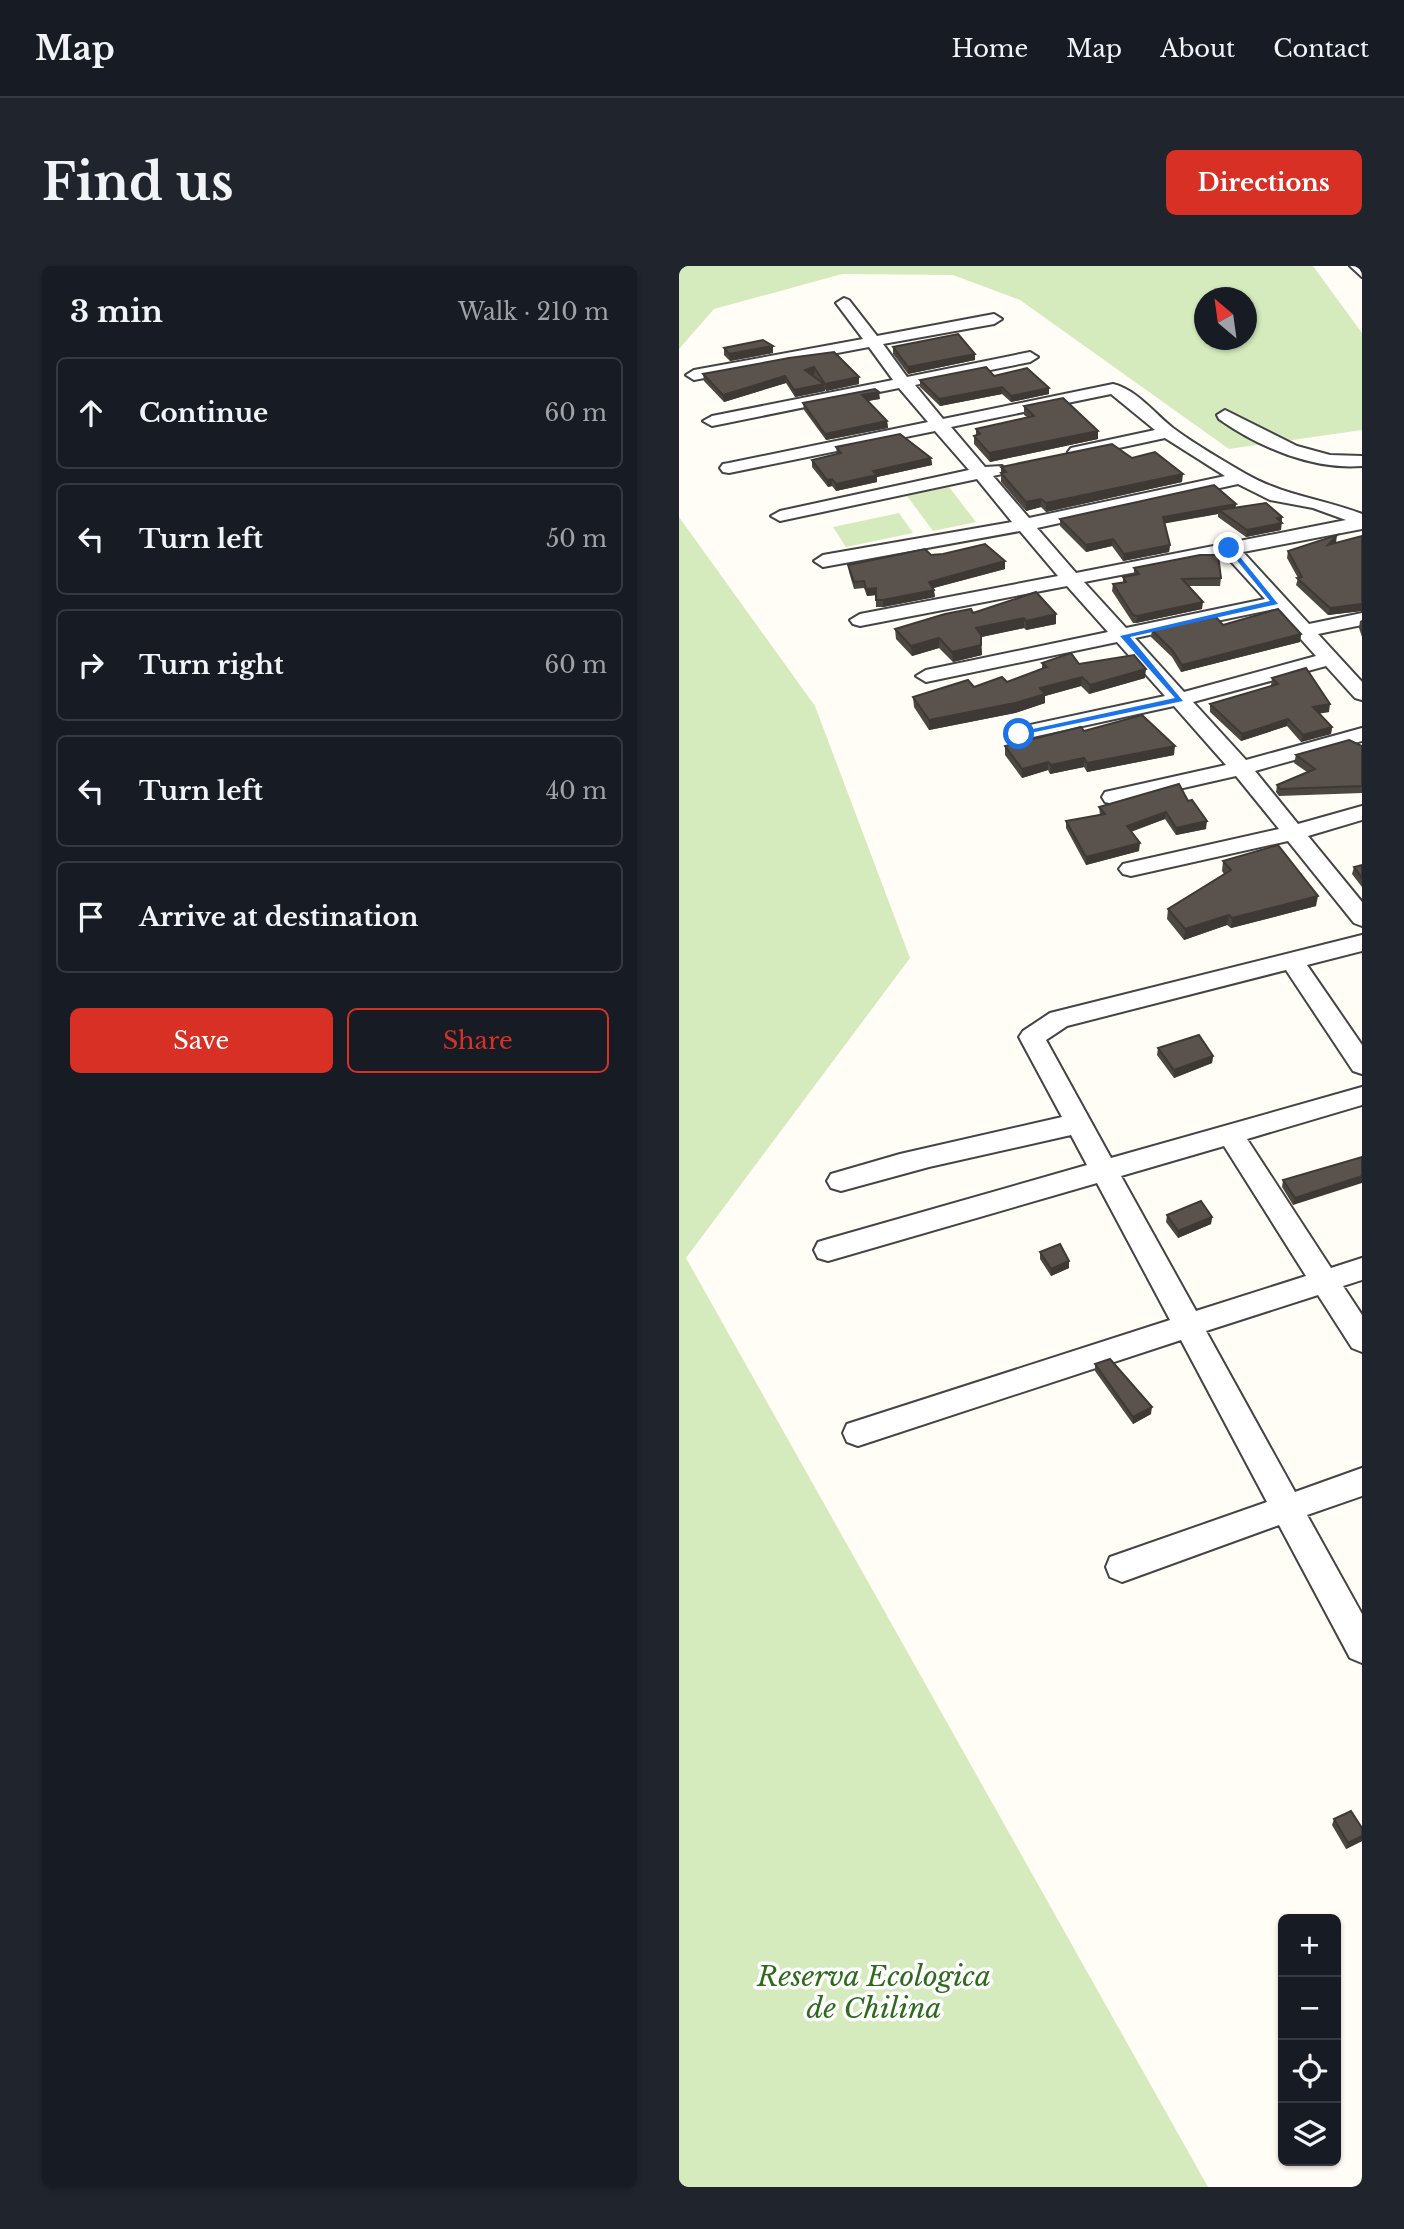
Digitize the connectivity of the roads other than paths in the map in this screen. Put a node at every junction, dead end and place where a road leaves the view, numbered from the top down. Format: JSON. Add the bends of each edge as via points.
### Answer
{"nodes":[{"id":1,"x":844,"y":303,"type":"dead end"},
{"id":2,"x":994,"y":319,"type":"dead end"},
{"id":3,"x":873,"y":341,"type":"junction"},
{"id":4,"x":1030,"y":357,"type":"dead end"},
{"id":5,"x":694,"y":375,"type":"dead end"},
{"id":6,"x":903,"y":382,"type":"junction"},
{"id":7,"x":1225,"y":415,"type":"dead end"},
{"id":8,"x":712,"y":421,"type":"dead end"},
{"id":9,"x":940,"y":425,"type":"junction"},
{"id":10,"x":1168,"y":432,"type":"junction"},
{"id":11,"x":1061,"y":456,"type":"edge"},
{"id":12,"x":1362,"y":461,"type":"edge"},
{"id":13,"x":1021,"y":464,"type":"edge"},
{"id":14,"x":729,"y":468,"type":"dead end"},
{"id":15,"x":980,"y":473,"type":"junction"},
{"id":16,"x":1240,"y":478,"type":"junction"},
{"id":17,"x":780,"y":516,"type":"dead end"},
{"id":18,"x":1362,"y":522,"type":"edge"},
{"id":19,"x":1024,"y":524,"type":"junction"},
{"id":20,"x":1229,"y":548,"type":"junction"},
{"id":21,"x":823,"y":562,"type":"dead end"},
{"id":22,"x":1070,"y":578,"type":"junction"},
{"id":23,"x":1275,"y":603,"type":"junction"},
{"id":24,"x":1362,"y":619,"type":"edge"},
{"id":25,"x":860,"y":620,"type":"dead end"},
{"id":26,"x":1302,"y":631,"type":"junction"},
{"id":27,"x":1124,"y":636,"type":"junction"},
{"id":28,"x":1329,"y":659,"type":"junction"},
{"id":29,"x":926,"y":676,"type":"dead end"},
{"id":30,"x":1362,"y":694,"type":"edge"},
{"id":31,"x":1180,"y":699,"type":"junction"},
{"id":32,"x":1019,"y":734,"type":"dead end"},
{"id":33,"x":1362,"y":734,"type":"edge"},
{"id":34,"x":1241,"y":768,"type":"junction"},
{"id":35,"x":1114,"y":797,"type":"dead end"},
{"id":36,"x":1362,"y":813,"type":"edge"},
{"id":37,"x":1294,"y":833,"type":"junction"},
{"id":38,"x":1131,"y":869,"type":"dead end"},
{"id":39,"x":1362,"y":918,"type":"edge"},
{"id":40,"x":1362,"y":943,"type":"edge"},
{"id":41,"x":1293,"y":962,"type":"junction"},
{"id":42,"x":1362,"y":1065,"type":"edge"},
{"id":43,"x":1362,"y":1096,"type":"edge"},
{"id":44,"x":1079,"y":1123,"type":"junction"},
{"id":45,"x":1230,"y":1134,"type":"junction"},
{"id":46,"x":1104,"y":1170,"type":"junction"},
{"id":47,"x":841,"y":1181,"type":"dead end"},
{"id":48,"x":828,"y":1250,"type":"dead end"},
{"id":49,"x":1362,"y":1269,"type":"edge"},
{"id":50,"x":1324,"y":1281,"type":"junction"},
{"id":51,"x":1188,"y":1325,"type":"junction"},
{"id":52,"x":1362,"y":1340,"type":"edge"},
{"id":53,"x":858,"y":1433,"type":"dead end"},
{"id":54,"x":1362,"y":1482,"type":"edge"},
{"id":55,"x":1287,"y":1509,"type":"junction"},
{"id":56,"x":1122,"y":1567,"type":"dead end"},
{"id":57,"x":1362,"y":1647,"type":"edge"}],
"edges":[{"from":1,"to":3,"type":"street"},
{"from":2,"to":3,"type":"street"},
{"from":3,"to":5,"type":"street"},
{"from":3,"to":6,"type":"street"},
{"from":4,"to":6,"type":"street"},
{"from":6,"to":8,"type":"street"},
{"from":6,"to":9,"type":"street"},
{"from":7,"to":12,"type":"street","via":[[1262,439],[1333,461]]},
{"from":9,"to":10,"type":"street","via":[[1113,389]]},
{"from":9,"to":14,"type":"street"},
{"from":9,"to":15,"type":"street"},
{"from":10,"to":11,"type":"street"},
{"from":10,"to":16,"type":"street"},
{"from":13,"to":15,"type":"street"},
{"from":15,"to":17,"type":"street"},
{"from":15,"to":19,"type":"street"},
{"from":16,"to":18,"type":"street","via":[[1276,496],[1317,503]]},
{"from":16,"to":19,"type":"street"},
{"from":18,"to":20,"type":"street"},
{"from":19,"to":21,"type":"street"},
{"from":19,"to":22,"type":"street"},
{"from":20,"to":22,"type":"street"},
{"from":20,"to":23,"type":"street"},
{"from":22,"to":25,"type":"street"},
{"from":22,"to":27,"type":"street"},
{"from":23,"to":26,"type":"street"},
{"from":23,"to":27,"type":"street"},
{"from":24,"to":26,"type":"street"},
{"from":26,"to":28,"type":"street"},
{"from":27,"to":29,"type":"street"},
{"from":27,"to":31,"type":"street"},
{"from":28,"to":30,"type":"street"},
{"from":28,"to":31,"type":"street"},
{"from":31,"to":32,"type":"street"},
{"from":31,"to":34,"type":"street"},
{"from":33,"to":34,"type":"street"},
{"from":34,"to":35,"type":"street"},
{"from":34,"to":37,"type":"street"},
{"from":36,"to":37,"type":"street"},
{"from":37,"to":38,"type":"street"},
{"from":37,"to":39,"type":"street"},
{"from":40,"to":41,"type":"street"},
{"from":41,"to":42,"type":"street"},
{"from":41,"to":44,"type":"street","via":[[1059,1018],[1032,1037]]},
{"from":43,"to":45,"type":"street"},
{"from":44,"to":46,"type":"street"},
{"from":44,"to":47,"type":"street","via":[[904,1161]]},
{"from":45,"to":46,"type":"street"},
{"from":45,"to":50,"type":"street"},
{"from":46,"to":48,"type":"street"},
{"from":46,"to":51,"type":"street"},
{"from":49,"to":50,"type":"street"},
{"from":50,"to":51,"type":"street"},
{"from":50,"to":52,"type":"street"},
{"from":51,"to":53,"type":"street"},
{"from":51,"to":55,"type":"street"},
{"from":54,"to":55,"type":"street"},
{"from":55,"to":56,"type":"street"},
{"from":55,"to":57,"type":"street"}]}
